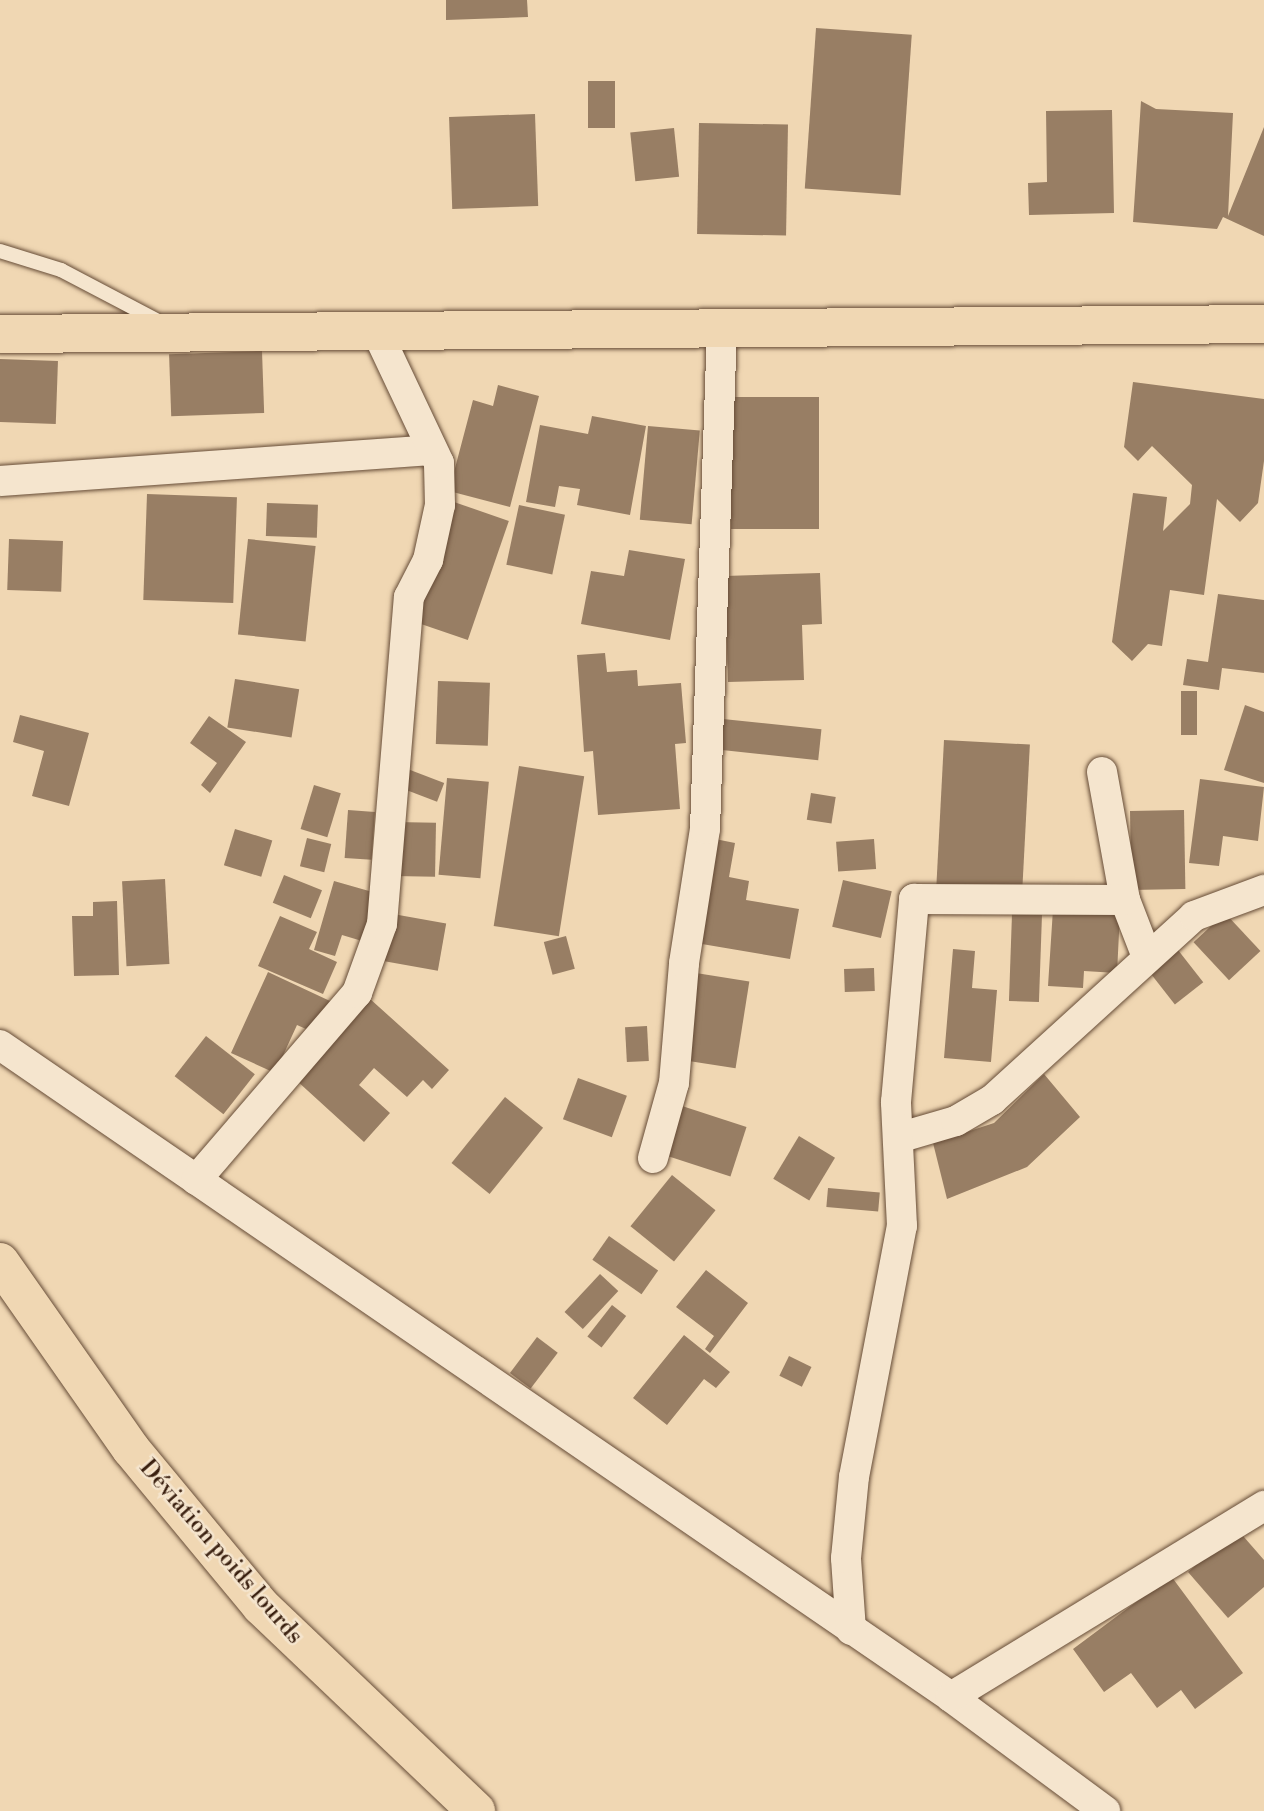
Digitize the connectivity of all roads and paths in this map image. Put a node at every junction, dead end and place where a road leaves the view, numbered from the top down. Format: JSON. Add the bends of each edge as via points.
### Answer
{"nodes":[{"id":1,"x":0,"y":251,"type":"edge"},
{"id":2,"x":1264,"y":324,"type":"edge"},
{"id":3,"x":722,"y":326,"type":"junction"},
{"id":4,"x":0,"y":334,"type":"edge"},
{"id":5,"x":378,"y":334,"type":"junction"},
{"id":6,"x":184,"y":335,"type":"junction"},
{"id":7,"x":430,"y":450,"type":"junction"},
{"id":8,"x":0,"y":481,"type":"edge"},
{"id":9,"x":1102,"y":772,"type":"dead end"},
{"id":10,"x":1264,"y":890,"type":"edge"},
{"id":11,"x":1125,"y":900,"type":"junction"},
{"id":12,"x":1147,"y":957,"type":"junction"},
{"id":13,"x":0,"y":1045,"type":"edge"},
{"id":14,"x":898,"y":1138,"type":"junction"},
{"id":15,"x":653,"y":1158,"type":"dead end"},
{"id":16,"x":196,"y":1180,"type":"junction"},
{"id":17,"x":0,"y":1262,"type":"edge"},
{"id":18,"x":1264,"y":1506,"type":"edge"},
{"id":19,"x":851,"y":1630,"type":"junction"},
{"id":20,"x":951,"y":1697,"type":"junction"},
{"id":21,"x":476,"y":1811,"type":"edge"},
{"id":22,"x":1105,"y":1811,"type":"edge"}],
"edges":[{"from":1,"to":6,"type":"lane","via":[[61,270]]},
{"from":2,"to":3,"type":"main road"},
{"from":3,"to":5,"type":"main road"},
{"from":3,"to":15,"type":"street","via":[[705,829],[684,962],[674,1083]]},
{"from":4,"to":6,"type":"main road"},
{"from":5,"to":6,"type":"main road"},
{"from":5,"to":7,"type":"street"},
{"from":7,"to":8,"type":"street"},
{"from":7,"to":16,"type":"street","via":[[439,463],[440,505],[428,560],[409,597],[382,924],[357,993]]},
{"from":9,"to":11,"type":"street"},
{"from":10,"to":12,"type":"street","via":[[1194,916]]},
{"from":11,"to":12,"type":"street"},
{"from":11,"to":14,"type":"street","via":[[914,899]]},
{"from":12,"to":14,"type":"street","via":[[992,1100],[956,1121]]},
{"from":13,"to":16,"type":"street"},
{"from":14,"to":19,"type":"street","via":[[902,1226],[854,1477],[846,1558]]},
{"from":16,"to":19,"type":"street"},
{"from":17,"to":21,"type":"main road","name":"Déviation poids lourds","via":[[131,1449],[261,1606]]},
{"from":18,"to":20,"type":"street"},
{"from":19,"to":20,"type":"street"},
{"from":20,"to":22,"type":"street"}]}
